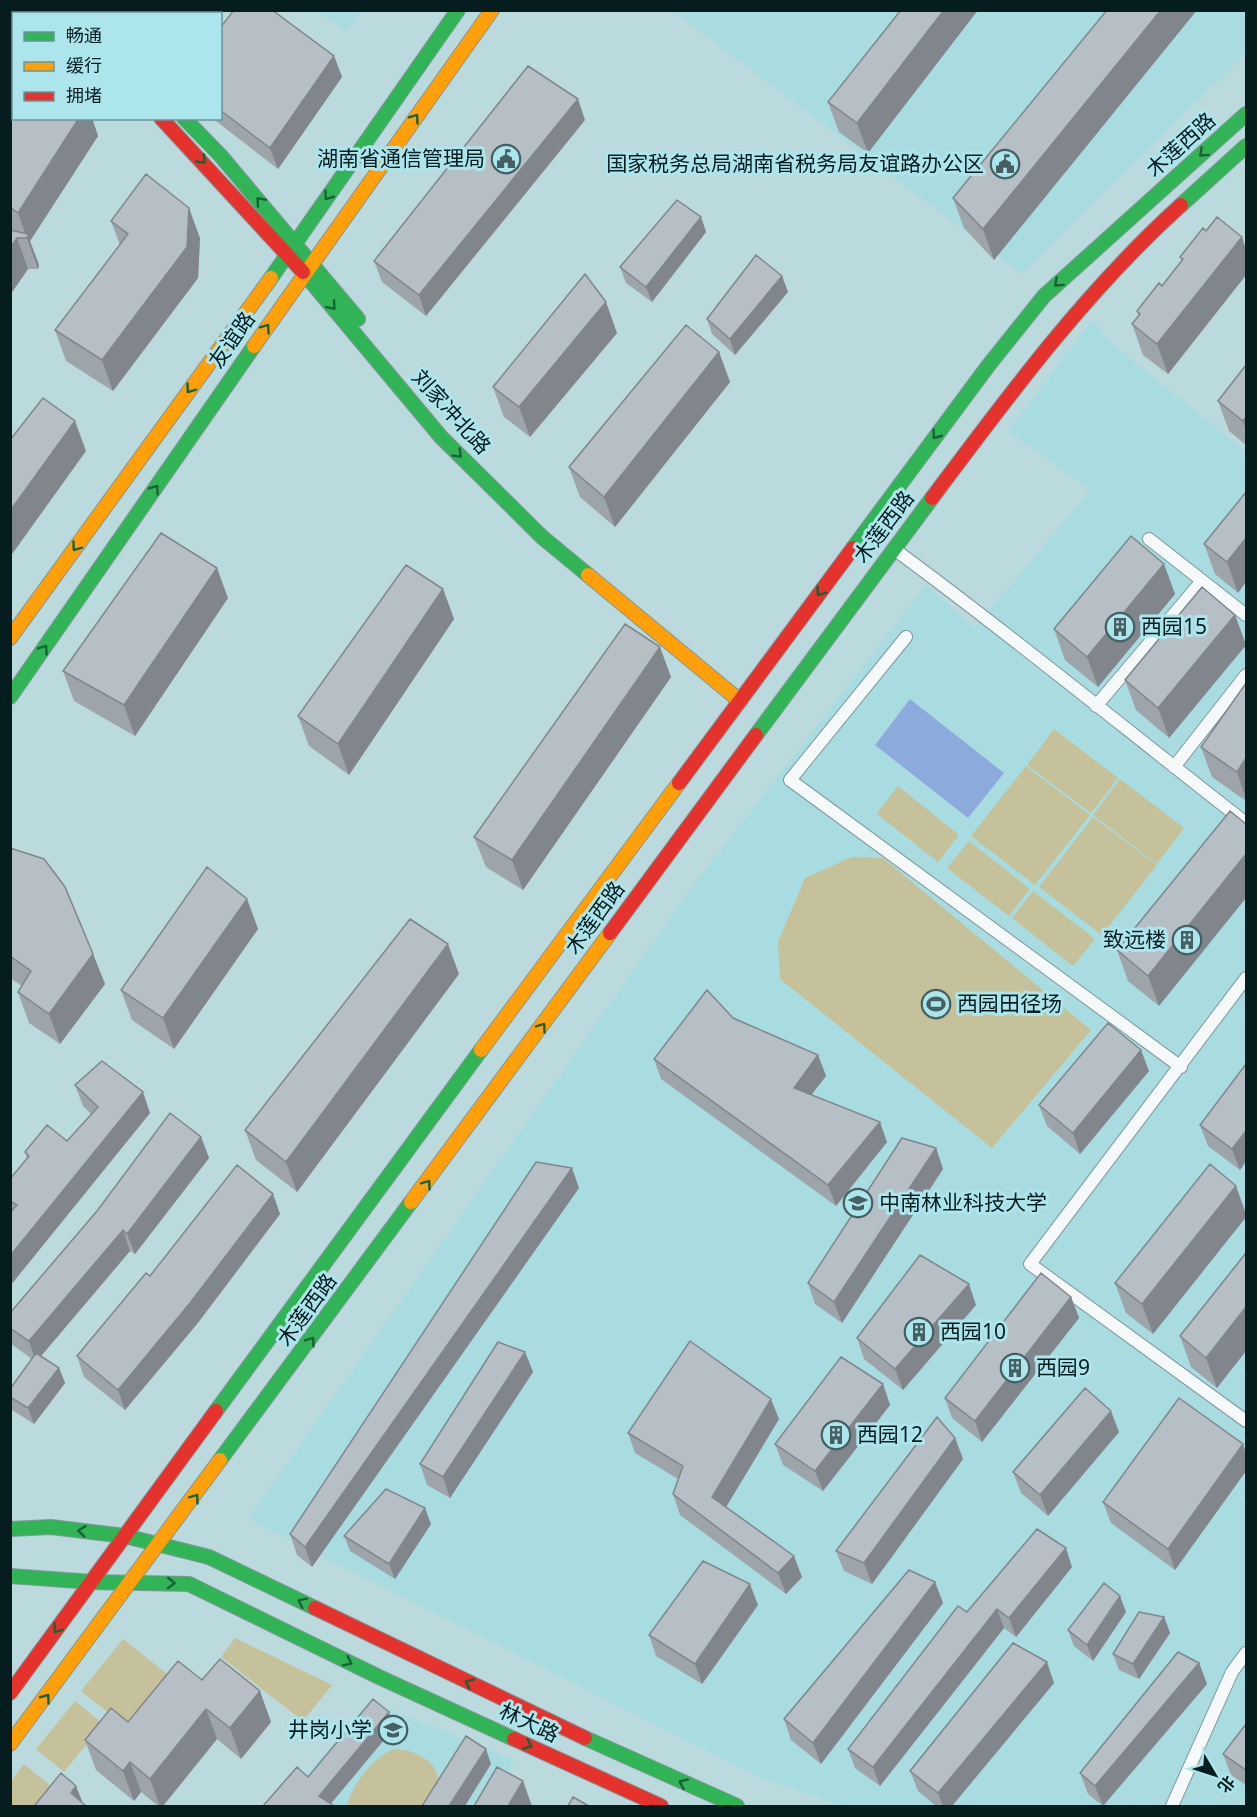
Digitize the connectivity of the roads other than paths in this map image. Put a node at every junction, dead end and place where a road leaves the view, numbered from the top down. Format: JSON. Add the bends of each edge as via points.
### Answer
{"nodes":[{"id":1,"x":458,"y":10,"type":"edge"},
{"id":2,"x":492,"y":10,"type":"edge"},
{"id":3,"x":1246,"y":114,"type":"edge"},
{"id":4,"x":163,"y":120,"type":"edge"},
{"id":5,"x":186,"y":120,"type":"edge"},
{"id":6,"x":1246,"y":146,"type":"edge"},
{"id":7,"x":296,"y":243,"type":"junction"},
{"id":8,"x":287,"y":255,"type":"junction"},
{"id":9,"x":308,"y":268,"type":"junction"},
{"id":10,"x":1149,"y":539,"type":"dead end"},
{"id":11,"x":894,"y":549,"type":"junction"},
{"id":12,"x":1202,"y":581,"type":"junction"},
{"id":13,"x":1246,"y":615,"type":"edge"},
{"id":14,"x":906,"y":637,"type":"dead end"},
{"id":15,"x":10,"y":638,"type":"edge"},
{"id":16,"x":1246,"y":675,"type":"edge"},
{"id":17,"x":11,"y":697,"type":"edge"},
{"id":18,"x":742,"y":698,"type":"junction"},
{"id":19,"x":1096,"y":706,"type":"junction"},
{"id":20,"x":1174,"y":767,"type":"junction"},
{"id":21,"x":1246,"y":823,"type":"edge"},
{"id":22,"x":1246,"y":978,"type":"edge"},
{"id":23,"x":1181,"y":1067,"type":"junction"},
{"id":24,"x":1246,"y":1421,"type":"edge"},
{"id":25,"x":10,"y":1530,"type":"edge"},
{"id":26,"x":124,"y":1536,"type":"junction"},
{"id":27,"x":160,"y":1545,"type":"junction"},
{"id":28,"x":10,"y":1576,"type":"edge"},
{"id":29,"x":92,"y":1582,"type":"junction"},
{"id":30,"x":132,"y":1583,"type":"junction"},
{"id":31,"x":1246,"y":1653,"type":"edge"},
{"id":32,"x":10,"y":1693,"type":"edge"},
{"id":33,"x":10,"y":1744,"type":"edge"},
{"id":34,"x":661,"y":1806,"type":"edge"},
{"id":35,"x":737,"y":1806,"type":"edge"},
{"id":36,"x":1172,"y":1806,"type":"edge"}],
"edges":[{"from":1,"to":7,"type":"main road","name":"友谊路","one_way":true},
{"from":9,"to":2,"type":"main road","name":"友谊路","one_way":true},
{"from":3,"to":18,"type":"main road","name":"木莲西路","one_way":true,"via":[[1044,296]]},
{"from":4,"to":8,"type":"main road","name":"刘家冲北路","one_way":true},
{"from":7,"to":5,"type":"main road","name":"刘家冲北路","one_way":true},
{"from":6,"to":11,"type":"main road","name":"木莲西路","via":[[1159,225],[1078,310],[1010,393]]},
{"from":7,"to":8,"type":"main road","name":"友谊路"},
{"from":7,"to":9,"type":"main road","name":"刘家冲北路"},
{"from":8,"to":9,"type":"main road","name":"刘家冲北路"},
{"from":8,"to":15,"type":"main road","name":"友谊路","one_way":true},
{"from":17,"to":9,"type":"main road","name":"友谊路","one_way":true},
{"from":9,"to":18,"type":"main road","name":"刘家冲北路","via":[[446,425],[549,531]]},
{"from":10,"to":12,"type":"street"},
{"from":11,"to":19,"type":"street","via":[[985,615]]},
{"from":27,"to":11,"type":"main road","name":"木莲西路","one_way":true},
{"from":12,"to":13,"type":"street"},
{"from":12,"to":19,"type":"street"},
{"from":14,"to":23,"type":"street","via":[[790,780]]},
{"from":16,"to":20,"type":"street"},
{"from":18,"to":26,"type":"main road","name":"木莲西路"},
{"from":19,"to":20,"type":"street"},
{"from":20,"to":21,"type":"street"},
{"from":22,"to":23,"type":"street"},
{"from":23,"to":24,"type":"street","via":[[1030,1264]]},
{"from":26,"to":25,"type":"main road","one_way":true,"via":[[51,1527]]},
{"from":26,"to":27,"type":"main road"},
{"from":26,"to":29,"type":"main road","name":"木莲西路"},
{"from":27,"to":30,"type":"main road","name":"木莲西路"},
{"from":35,"to":27,"type":"main road","one_way":true,"via":[[612,1751],[209,1557]]},
{"from":28,"to":29,"type":"main road","name":"林大路"},
{"from":29,"to":30,"type":"main road","name":"林大路"},
{"from":29,"to":32,"type":"main road","name":"木莲西路","one_way":true},
{"from":33,"to":30,"type":"main road","name":"木莲西路","one_way":true},
{"from":30,"to":34,"type":"main road","name":"林大路","one_way":true,"via":[[189,1584]]},
{"from":31,"to":36,"type":"street","via":[[1232,1672]]}]}
